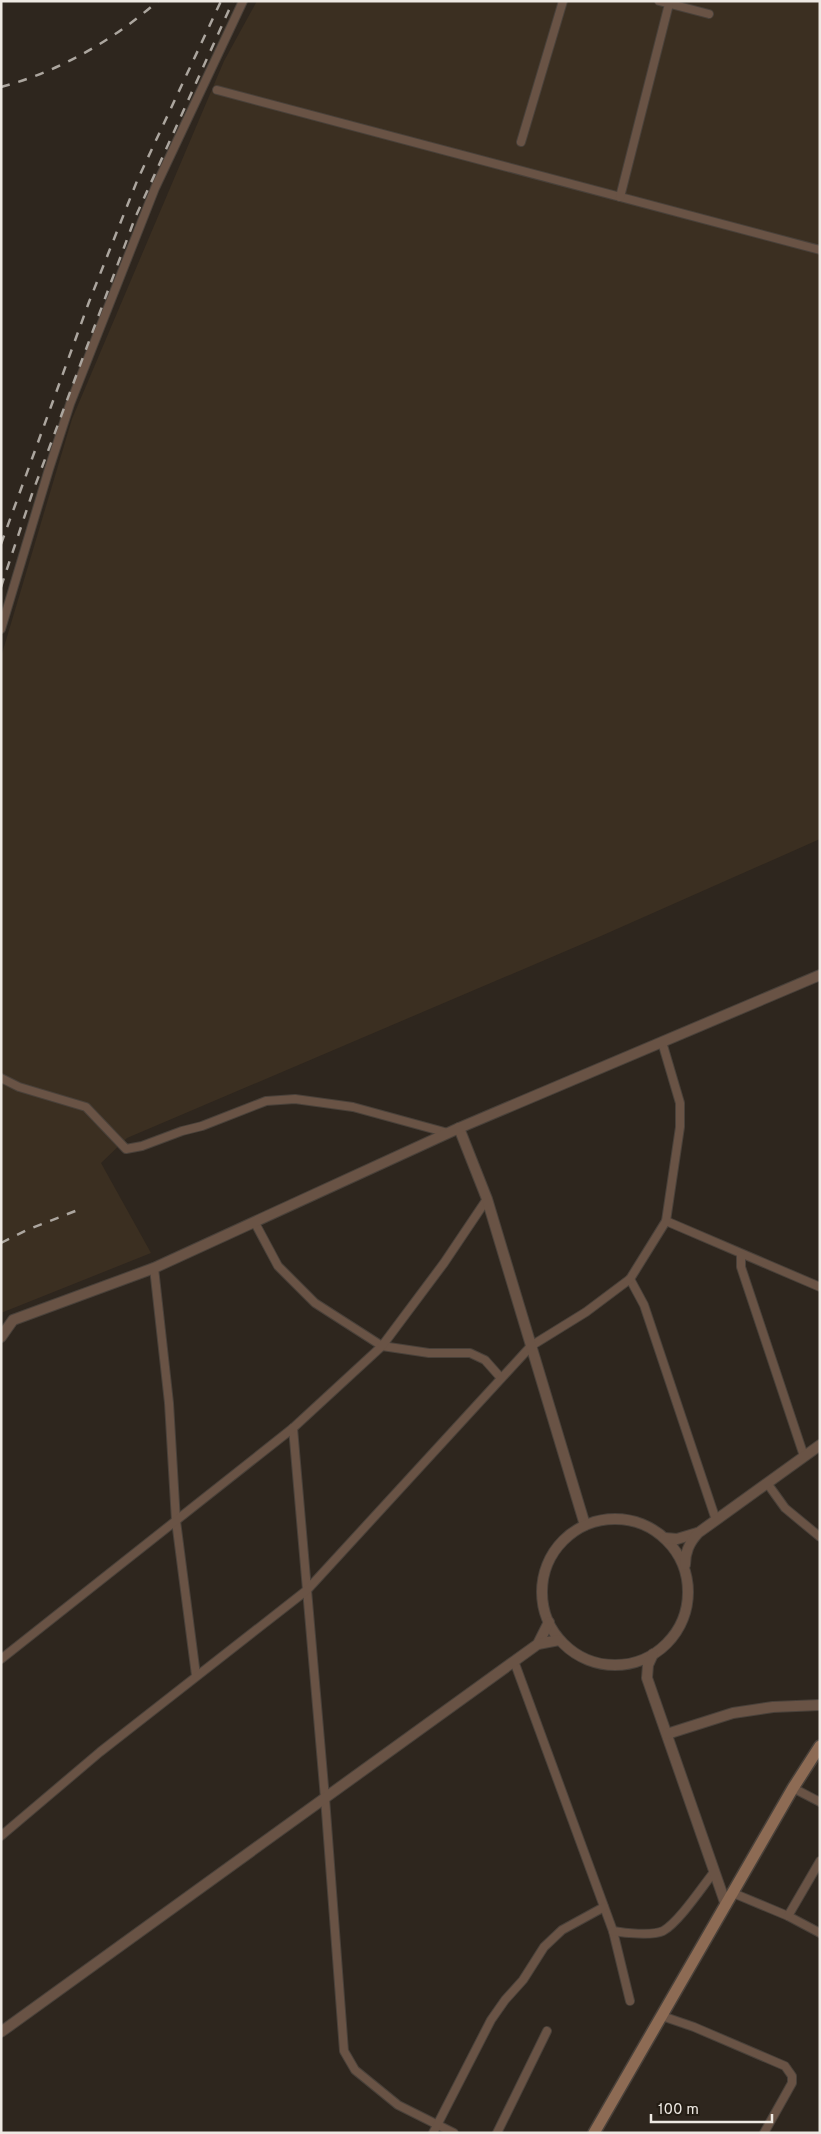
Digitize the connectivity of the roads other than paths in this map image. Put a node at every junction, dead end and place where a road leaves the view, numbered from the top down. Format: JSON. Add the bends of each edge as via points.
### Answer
{"nodes":[{"id":1,"x":243,"y":1,"type":"edge"},
{"id":2,"x":562,"y":1,"type":"edge"},
{"id":3,"x":659,"y":1,"type":"edge"},
{"id":4,"x":669,"y":4,"type":"junction"},
{"id":5,"x":709,"y":14,"type":"dead end"},
{"id":6,"x":217,"y":90,"type":"dead end"},
{"id":7,"x":521,"y":142,"type":"dead end"},
{"id":8,"x":620,"y":197,"type":"junction"},
{"id":9,"x":820,"y":250,"type":"edge"},
{"id":10,"x":1,"y":629,"type":"edge"},
{"id":11,"x":820,"y":974,"type":"edge"},
{"id":12,"x":662,"y":1042,"type":"junction"},
{"id":13,"x":1,"y":1078,"type":"edge"},
{"id":14,"x":459,"y":1128,"type":"junction"},
{"id":15,"x":448,"y":1133,"type":"junction"},
{"id":16,"x":487,"y":1198,"type":"junction"},
{"id":17,"x":666,"y":1221,"type":"junction"},
{"id":18,"x":255,"y":1223,"type":"junction"},
{"id":19,"x":741,"y":1255,"type":"junction"},
{"id":20,"x":154,"y":1268,"type":"junction"},
{"id":21,"x":630,"y":1279,"type":"junction"},
{"id":22,"x":820,"y":1288,"type":"edge"},
{"id":23,"x":13,"y":1320,"type":"junction"},
{"id":24,"x":1,"y":1325,"type":"edge"},
{"id":25,"x":1,"y":1337,"type":"edge"},
{"id":26,"x":382,"y":1346,"type":"junction"},
{"id":27,"x":531,"y":1346,"type":"junction"},
{"id":28,"x":501,"y":1378,"type":"junction"},
{"id":29,"x":294,"y":1428,"type":"junction"},
{"id":30,"x":820,"y":1445,"type":"edge"},
{"id":31,"x":804,"y":1456,"type":"junction"},
{"id":32,"x":767,"y":1483,"type":"junction"},
{"id":33,"x":716,"y":1520,"type":"junction"},
{"id":34,"x":176,"y":1521,"type":"junction"},
{"id":35,"x":585,"y":1525,"type":"junction"},
{"id":36,"x":698,"y":1533,"type":"junction"},
{"id":37,"x":820,"y":1537,"type":"edge"},
{"id":38,"x":665,"y":1538,"type":"junction"},
{"id":39,"x":685,"y":1570,"type":"junction"},
{"id":40,"x":307,"y":1590,"type":"junction"},
{"id":41,"x":549,"y":1622,"type":"junction"},
{"id":42,"x":559,"y":1640,"type":"junction"},
{"id":43,"x":538,"y":1644,"type":"junction"},
{"id":44,"x":654,"y":1654,"type":"junction"},
{"id":45,"x":1,"y":1659,"type":"edge"},
{"id":46,"x":514,"y":1661,"type":"junction"},
{"id":47,"x":626,"y":1664,"type":"junction"},
{"id":48,"x":196,"y":1676,"type":"junction"},
{"id":49,"x":647,"y":1678,"type":"junction"},
{"id":50,"x":820,"y":1705,"type":"edge"},
{"id":51,"x":667,"y":1734,"type":"junction"},
{"id":52,"x":820,"y":1746,"type":"edge"},
{"id":53,"x":793,"y":1788,"type":"junction"},
{"id":54,"x":325,"y":1798,"type":"junction"},
{"id":55,"x":820,"y":1802,"type":"edge"},
{"id":56,"x":1,"y":1836,"type":"edge"},
{"id":57,"x":820,"y":1861,"type":"edge"},
{"id":58,"x":714,"y":1872,"type":"junction"},
{"id":59,"x":733,"y":1893,"type":"junction"},
{"id":60,"x":726,"y":1905,"type":"junction"},
{"id":61,"x":604,"y":1907,"type":"junction"},
{"id":62,"x":788,"y":1916,"type":"junction"},
{"id":63,"x":613,"y":1931,"type":"junction"},
{"id":64,"x":820,"y":1933,"type":"edge"},
{"id":65,"x":630,"y":2001,"type":"dead end"},
{"id":66,"x":662,"y":2016,"type":"junction"},
{"id":67,"x":546,"y":2031,"type":"dead end"},
{"id":68,"x":1,"y":2032,"type":"edge"},
{"id":69,"x":438,"y":2123,"type":"junction"},
{"id":70,"x":433,"y":2133,"type":"edge"},
{"id":71,"x":454,"y":2133,"type":"edge"},
{"id":72,"x":497,"y":2133,"type":"edge"},
{"id":73,"x":594,"y":2133,"type":"edge"},
{"id":74,"x":764,"y":2133,"type":"edge"}],
"edges":[{"from":1,"to":10,"type":"street","via":[[155,188],[70,404]]},
{"from":2,"to":7,"type":"street"},
{"from":3,"to":4,"type":"street"},
{"from":4,"to":5,"type":"street"},
{"from":4,"to":8,"type":"street"},
{"from":6,"to":8,"type":"street"},
{"from":8,"to":9,"type":"street"},
{"from":11,"to":12,"type":"street"},
{"from":12,"to":14,"type":"street"},
{"from":12,"to":17,"type":"street","via":[[680,1104],[680,1128]]},
{"from":13,"to":15,"type":"street","via":[[19,1087],[86,1107],[126,1149],[202,1126],[266,1101],[294,1099],[353,1107]]},
{"from":14,"to":15,"type":"street"},
{"from":14,"to":16,"type":"street"},
{"from":15,"to":18,"type":"street"},
{"from":16,"to":26,"type":"street","via":[[444,1263]]},
{"from":16,"to":27,"type":"street"},
{"from":17,"to":19,"type":"street"},
{"from":17,"to":21,"type":"street"},
{"from":18,"to":20,"type":"street"},
{"from":18,"to":26,"type":"street","via":[[278,1266],[315,1303]]},
{"from":19,"to":22,"type":"street"},
{"from":19,"to":31,"type":"street","via":[[741,1267]]},
{"from":20,"to":23,"type":"street"},
{"from":20,"to":34,"type":"street","via":[[169,1403]]},
{"from":21,"to":27,"type":"street","via":[[586,1312]]},
{"from":21,"to":33,"type":"street","via":[[644,1305]]},
{"from":23,"to":24,"type":"street"},
{"from":23,"to":25,"type":"street"},
{"from":26,"to":28,"type":"street","via":[[429,1353],[470,1353],[485,1360]]},
{"from":26,"to":29,"type":"street"},
{"from":27,"to":28,"type":"street"},
{"from":27,"to":35,"type":"street"},
{"from":28,"to":40,"type":"street"},
{"from":29,"to":34,"type":"street"},
{"from":29,"to":40,"type":"street"},
{"from":30,"to":31,"type":"street"},
{"from":31,"to":32,"type":"street"},
{"from":32,"to":33,"type":"street"},
{"from":32,"to":37,"type":"street","via":[[785,1508]]},
{"from":33,"to":36,"type":"street"},
{"from":34,"to":45,"type":"street"},
{"from":34,"to":48,"type":"street"},
{"from":35,"to":38,"type":"street","via":[[603,1519],[631,1520]]},
{"from":35,"to":41,"type":"street","via":[[562,1542],[547,1566],[542,1595]]},
{"from":36,"to":38,"type":"street","via":[[677,1539]]},
{"from":36,"to":39,"type":"street","via":[[685,1554]]},
{"from":38,"to":39,"type":"street","via":[[677,1552]]},
{"from":39,"to":44,"type":"street","via":[[688,1598],[684,1617],[675,1634]]},
{"from":40,"to":48,"type":"street"},
{"from":40,"to":54,"type":"street"},
{"from":41,"to":42,"type":"street"},
{"from":41,"to":43,"type":"street"},
{"from":42,"to":43,"type":"street"},
{"from":42,"to":47,"type":"street","via":[[590,1660],[607,1665]]},
{"from":43,"to":46,"type":"street"},
{"from":44,"to":47,"type":"street"},
{"from":44,"to":49,"type":"street","via":[[648,1665]]},
{"from":46,"to":54,"type":"street"},
{"from":46,"to":61,"type":"street"},
{"from":47,"to":49,"type":"street"},
{"from":48,"to":56,"type":"street"},
{"from":49,"to":51,"type":"street"},
{"from":50,"to":51,"type":"street","via":[[733,1713]]},
{"from":51,"to":58,"type":"street"},
{"from":52,"to":53,"type":"main road"},
{"from":53,"to":55,"type":"street"},
{"from":53,"to":59,"type":"main road"},
{"from":54,"to":68,"type":"street"},
{"from":54,"to":69,"type":"street","via":[[344,2051],[356,2070],[398,2105]]},
{"from":57,"to":62,"type":"street"},
{"from":58,"to":60,"type":"street"},
{"from":58,"to":63,"type":"street","via":[[675,1921],[662,1932]]},
{"from":59,"to":60,"type":"main road"},
{"from":59,"to":62,"type":"street"},
{"from":60,"to":66,"type":"main road"},
{"from":61,"to":63,"type":"street"},
{"from":61,"to":69,"type":"street","via":[[562,1930],[544,1946],[523,1980],[491,2020]]},
{"from":62,"to":64,"type":"street"},
{"from":63,"to":65,"type":"street"},
{"from":66,"to":73,"type":"main road"},
{"from":66,"to":74,"type":"street","via":[[785,2066],[792,2076],[792,2083]]},
{"from":67,"to":72,"type":"street"},
{"from":69,"to":70,"type":"street"},
{"from":69,"to":71,"type":"street"}]}
